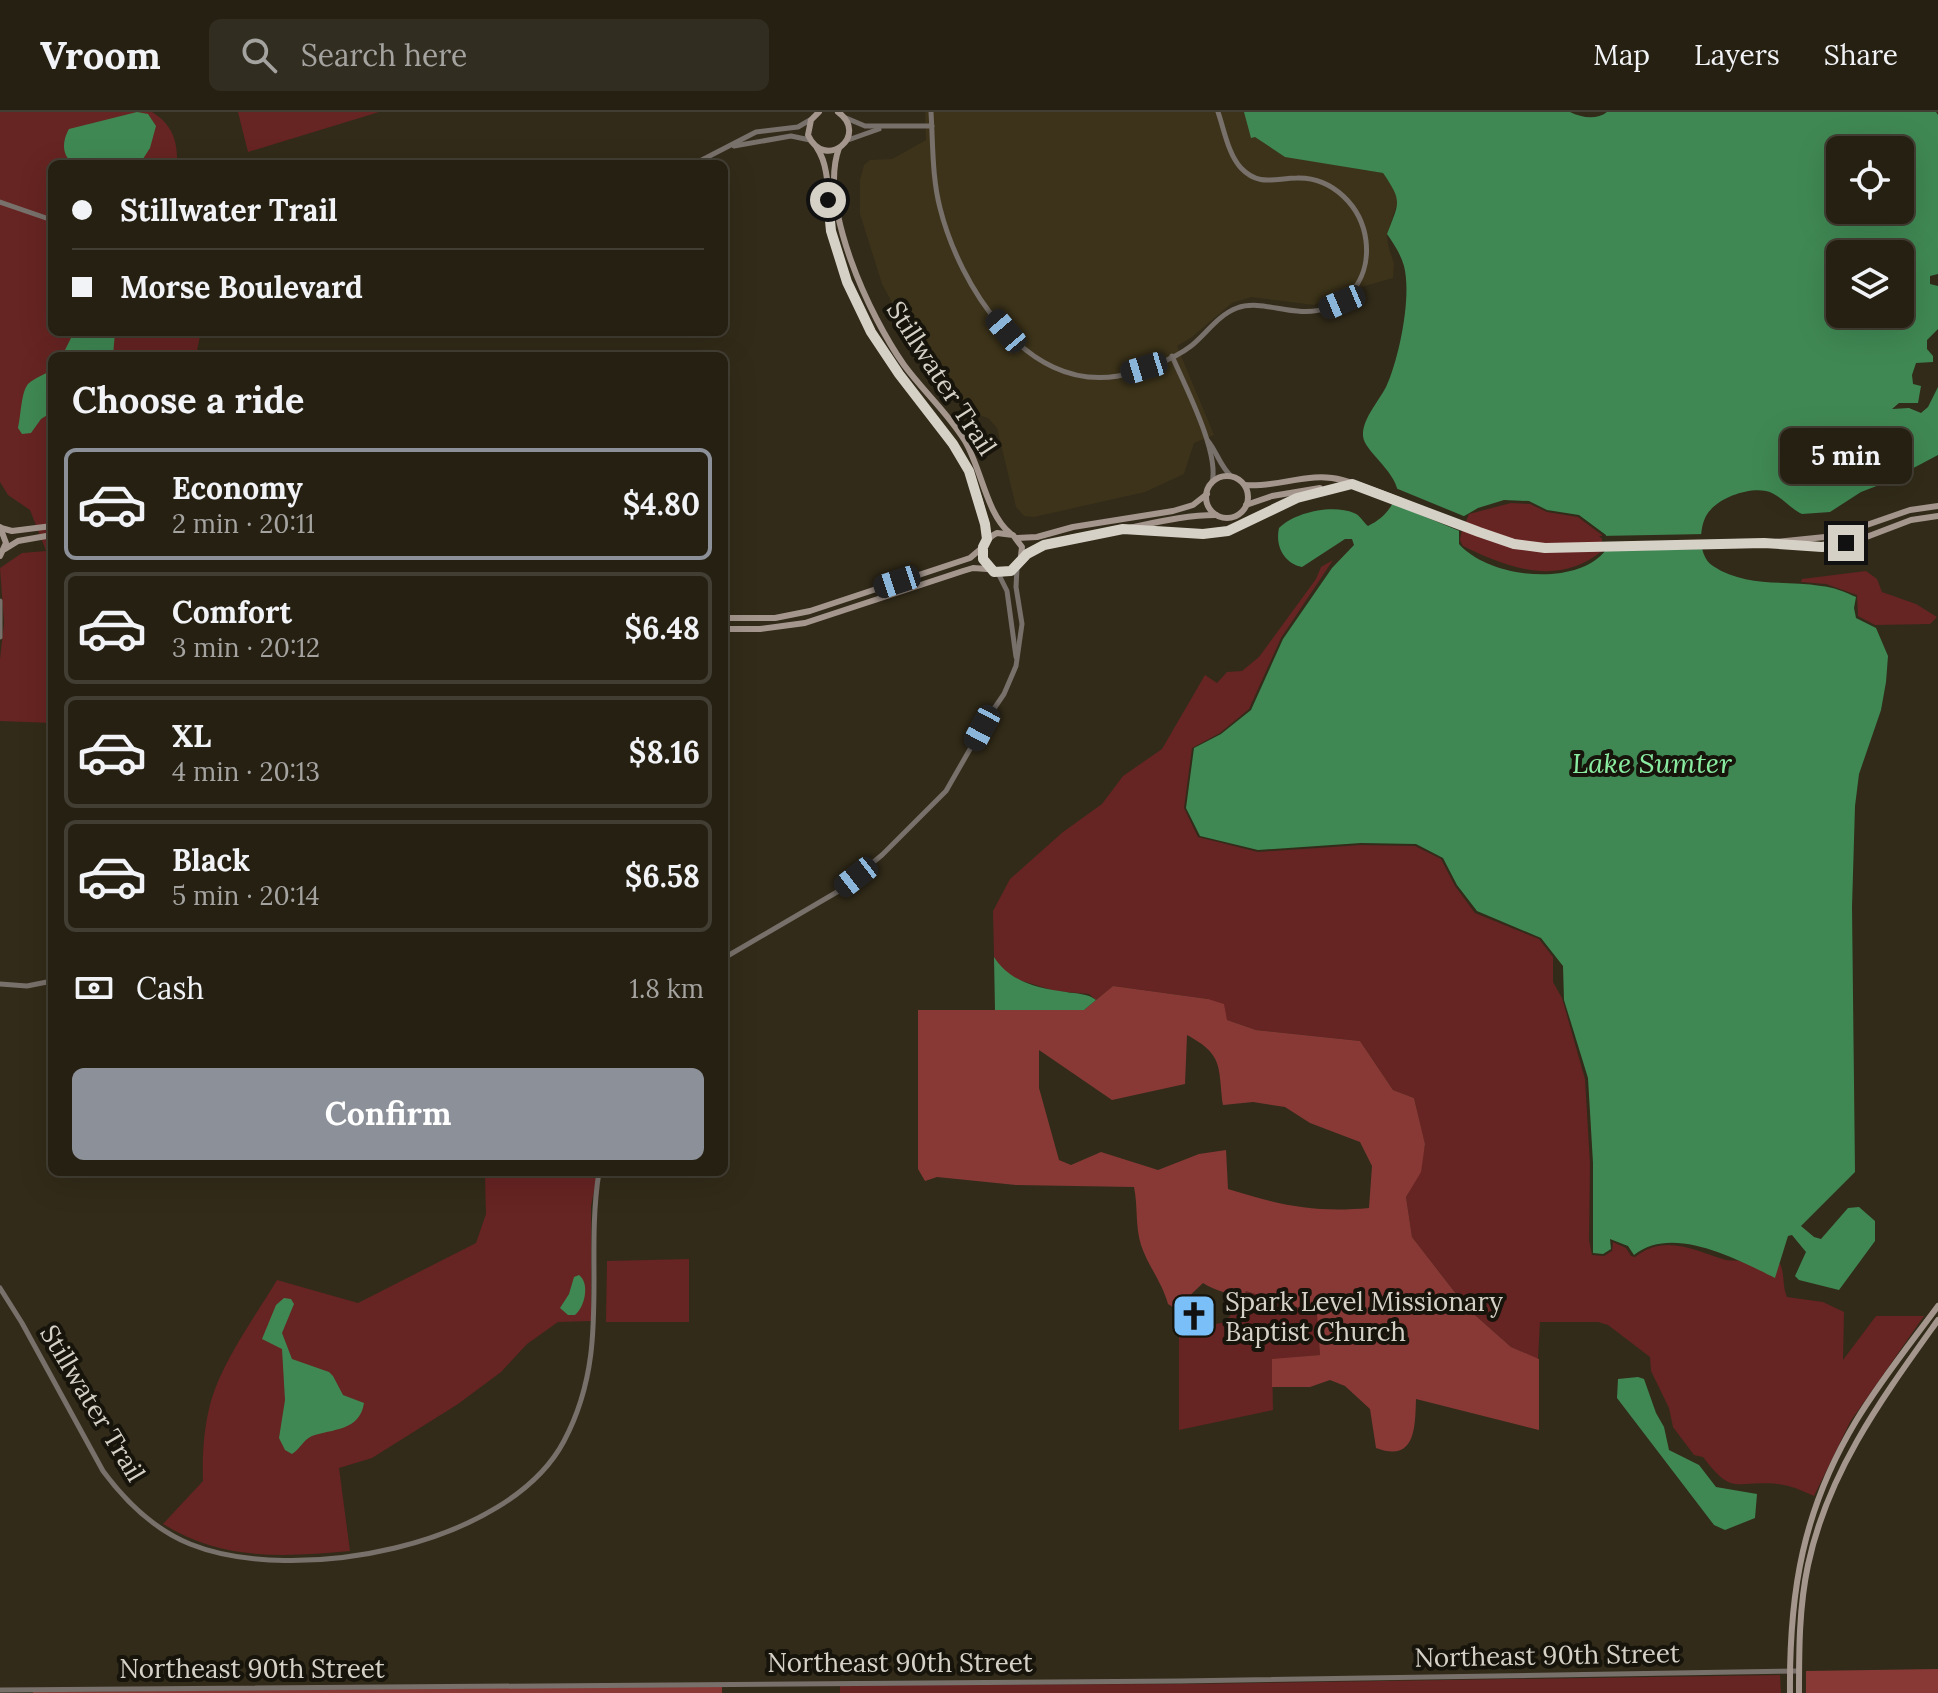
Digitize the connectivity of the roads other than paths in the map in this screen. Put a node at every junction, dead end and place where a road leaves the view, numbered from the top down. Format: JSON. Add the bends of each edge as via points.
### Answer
{"nodes":[{"id":1,"x":839,"y":112,"type":"edge"},
{"id":2,"x":931,"y":112,"type":"edge"},
{"id":3,"x":1218,"y":112,"type":"edge"},
{"id":4,"x":815,"y":115,"type":"edge"},
{"id":5,"x":845,"y":118,"type":"junction"},
{"id":6,"x":932,"y":126,"type":"junction"},
{"id":7,"x":888,"y":127,"type":"junction"},
{"id":8,"x":762,"y":131,"type":"junction"},
{"id":9,"x":764,"y":140,"type":"junction"},
{"id":10,"x":810,"y":140,"type":"junction"},
{"id":11,"x":847,"y":140,"type":"junction"},
{"id":12,"x":817,"y":148,"type":"junction"},
{"id":13,"x":839,"y":148,"type":"junction"},
{"id":14,"x":725,"y":149,"type":"junction"},
{"id":15,"x":702,"y":160,"type":"edge"},
{"id":16,"x":0,"y":202,"type":"edge"},
{"id":17,"x":48,"y":219,"type":"edge"},
{"id":18,"x":1172,"y":356,"type":"junction"},
{"id":19,"x":1208,"y":441,"type":"junction"},
{"id":20,"x":1231,"y":476,"type":"junction"},
{"id":21,"x":1212,"y":483,"type":"junction"},
{"id":22,"x":1352,"y":484,"type":"junction"},
{"id":23,"x":1245,"y":485,"type":"junction"},
{"id":24,"x":1336,"y":486,"type":"junction"},
{"id":25,"x":1207,"y":494,"type":"junction"},
{"id":26,"x":1246,"y":505,"type":"junction"},
{"id":27,"x":1938,"y":506,"type":"edge"},
{"id":28,"x":1216,"y":515,"type":"junction"},
{"id":29,"x":1938,"y":516,"type":"edge"},
{"id":30,"x":48,"y":526,"type":"edge"},
{"id":31,"x":0,"y":528,"type":"edge"},
{"id":32,"x":1123,"y":529,"type":"junction"},
{"id":33,"x":1013,"y":535,"type":"junction"},
{"id":34,"x":48,"y":536,"type":"edge"},
{"id":35,"x":985,"y":543,"type":"junction"},
{"id":36,"x":1764,"y":543,"type":"junction"},
{"id":37,"x":5,"y":549,"type":"junction"},
{"id":38,"x":0,"y":556,"type":"edge"},
{"id":39,"x":1018,"y":566,"type":"junction"},
{"id":40,"x":994,"y":571,"type":"junction"},
{"id":41,"x":0,"y":601,"type":"edge"},
{"id":42,"x":728,"y":618,"type":"edge"},
{"id":43,"x":728,"y":629,"type":"edge"},
{"id":44,"x":0,"y":637,"type":"edge"},
{"id":45,"x":1016,"y":666,"type":"junction"},
{"id":46,"x":728,"y":956,"type":"edge"},
{"id":47,"x":48,"y":982,"type":"edge"},
{"id":48,"x":0,"y":984,"type":"edge"},
{"id":49,"x":599,"y":1176,"type":"edge"},
{"id":50,"x":0,"y":1288,"type":"edge"},
{"id":51,"x":1938,"y":1306,"type":"edge"},
{"id":52,"x":1938,"y":1320,"type":"edge"},
{"id":53,"x":1790,"y":1671,"type":"junction"},
{"id":54,"x":1799,"y":1671,"type":"junction"},
{"id":55,"x":0,"y":1690,"type":"edge"},
{"id":56,"x":1790,"y":1693,"type":"edge"},
{"id":57,"x":1799,"y":1693,"type":"edge"}],
"edges":[{"from":1,"to":5,"type":"main road"},
{"from":2,"to":6,"type":"street"},
{"from":3,"to":18,"type":"street","via":[[1241,168],[1264,182],[1324,182],[1343,195],[1364,230],[1365,269],[1357,288],[1342,302],[1312,311],[1240,307]]},
{"from":4,"to":8,"type":"street","via":[[798,127]]},
{"from":4,"to":10,"type":"main road"},
{"from":5,"to":7,"type":"street"},
{"from":5,"to":11,"type":"main road"},
{"from":6,"to":7,"type":"street"},
{"from":6,"to":18,"type":"street","via":[[937,190],[954,251],[976,293],[1025,350],[1059,369],[1095,377],[1117,376]]},
{"from":7,"to":11,"type":"street"},
{"from":8,"to":9,"type":"street"},
{"from":8,"to":14,"type":"street"},
{"from":9,"to":10,"type":"street"},
{"from":9,"to":14,"type":"street"},
{"from":10,"to":12,"type":"main road"},
{"from":11,"to":13,"type":"main road"},
{"from":12,"to":13,"type":"main road"},
{"from":12,"to":35,"type":"main road","name":"Stillwater Trail","via":[[824,163],[831,231],[847,282],[878,342],[969,471],[983,510]]},
{"from":13,"to":33,"type":"main road","name":"Stillwater Trail","via":[[834,172],[840,221],[861,287],[905,366],[967,444],[1000,525]]},
{"from":14,"to":15,"type":"street"},
{"from":16,"to":17,"type":"street"},
{"from":18,"to":19,"type":"street"},
{"from":19,"to":20,"type":"street"},
{"from":19,"to":21,"type":"street"},
{"from":20,"to":21,"type":"main road"},
{"from":20,"to":23,"type":"main road"},
{"from":21,"to":25,"type":"main road"},
{"from":22,"to":23,"type":"main road","via":[[1317,478]]},
{"from":22,"to":24,"type":"main road"},
{"from":22,"to":36,"type":"main road","via":[[1514,544],[1545,548]]},
{"from":23,"to":26,"type":"main road"},
{"from":24,"to":26,"type":"main road"},
{"from":24,"to":32,"type":"main road","via":[[1228,531]]},
{"from":25,"to":28,"type":"main road"},
{"from":25,"to":33,"type":"main road","via":[[1173,511],[1037,537]]},
{"from":26,"to":28,"type":"main road","via":[[1232,518]]},
{"from":27,"to":36,"type":"main road","via":[[1835,536]]},
{"from":28,"to":32,"type":"main road"},
{"from":29,"to":36,"type":"main road","via":[[1822,547]]},
{"from":30,"to":31,"type":"main road"},
{"from":31,"to":37,"type":"main road"},
{"from":32,"to":39,"type":"main road","via":[[1044,545]]},
{"from":33,"to":35,"type":"main road","via":[[997,533]]},
{"from":33,"to":39,"type":"main road","via":[[1023,553]]},
{"from":34,"to":37,"type":"main road"},
{"from":35,"to":40,"type":"main road","via":[[983,559]]},
{"from":35,"to":42,"type":"main road","via":[[970,558],[810,611]]},
{"from":37,"to":38,"type":"main road"},
{"from":39,"to":40,"type":"main road"},
{"from":39,"to":45,"type":"street","via":[[1022,624]]},
{"from":40,"to":43,"type":"main road","via":[[973,568],[805,623]]},
{"from":40,"to":45,"type":"street","via":[[1005,584],[1010,604]]},
{"from":41,"to":44,"type":"street"},
{"from":45,"to":46,"type":"street","via":[[955,778],[932,808],[837,892]]},
{"from":47,"to":48,"type":"street"},
{"from":49,"to":50,"type":"street","name":"Stillwater Trail","via":[[594,1339],[584,1391],[564,1442],[539,1475],[506,1502],[440,1536],[375,1552],[303,1559],[238,1557],[187,1543],[151,1522],[103,1471]]},
{"from":51,"to":53,"type":"main road","via":[[1856,1421],[1829,1473],[1798,1566]]},
{"from":52,"to":54,"type":"main road","via":[[1864,1424],[1837,1476],[1808,1566]]},
{"from":53,"to":54,"type":"street","name":"Northeast 90th Street"},
{"from":53,"to":55,"type":"street","name":"Northeast 90th Street"},
{"from":53,"to":56,"type":"main road"},
{"from":54,"to":57,"type":"main road"}]}
